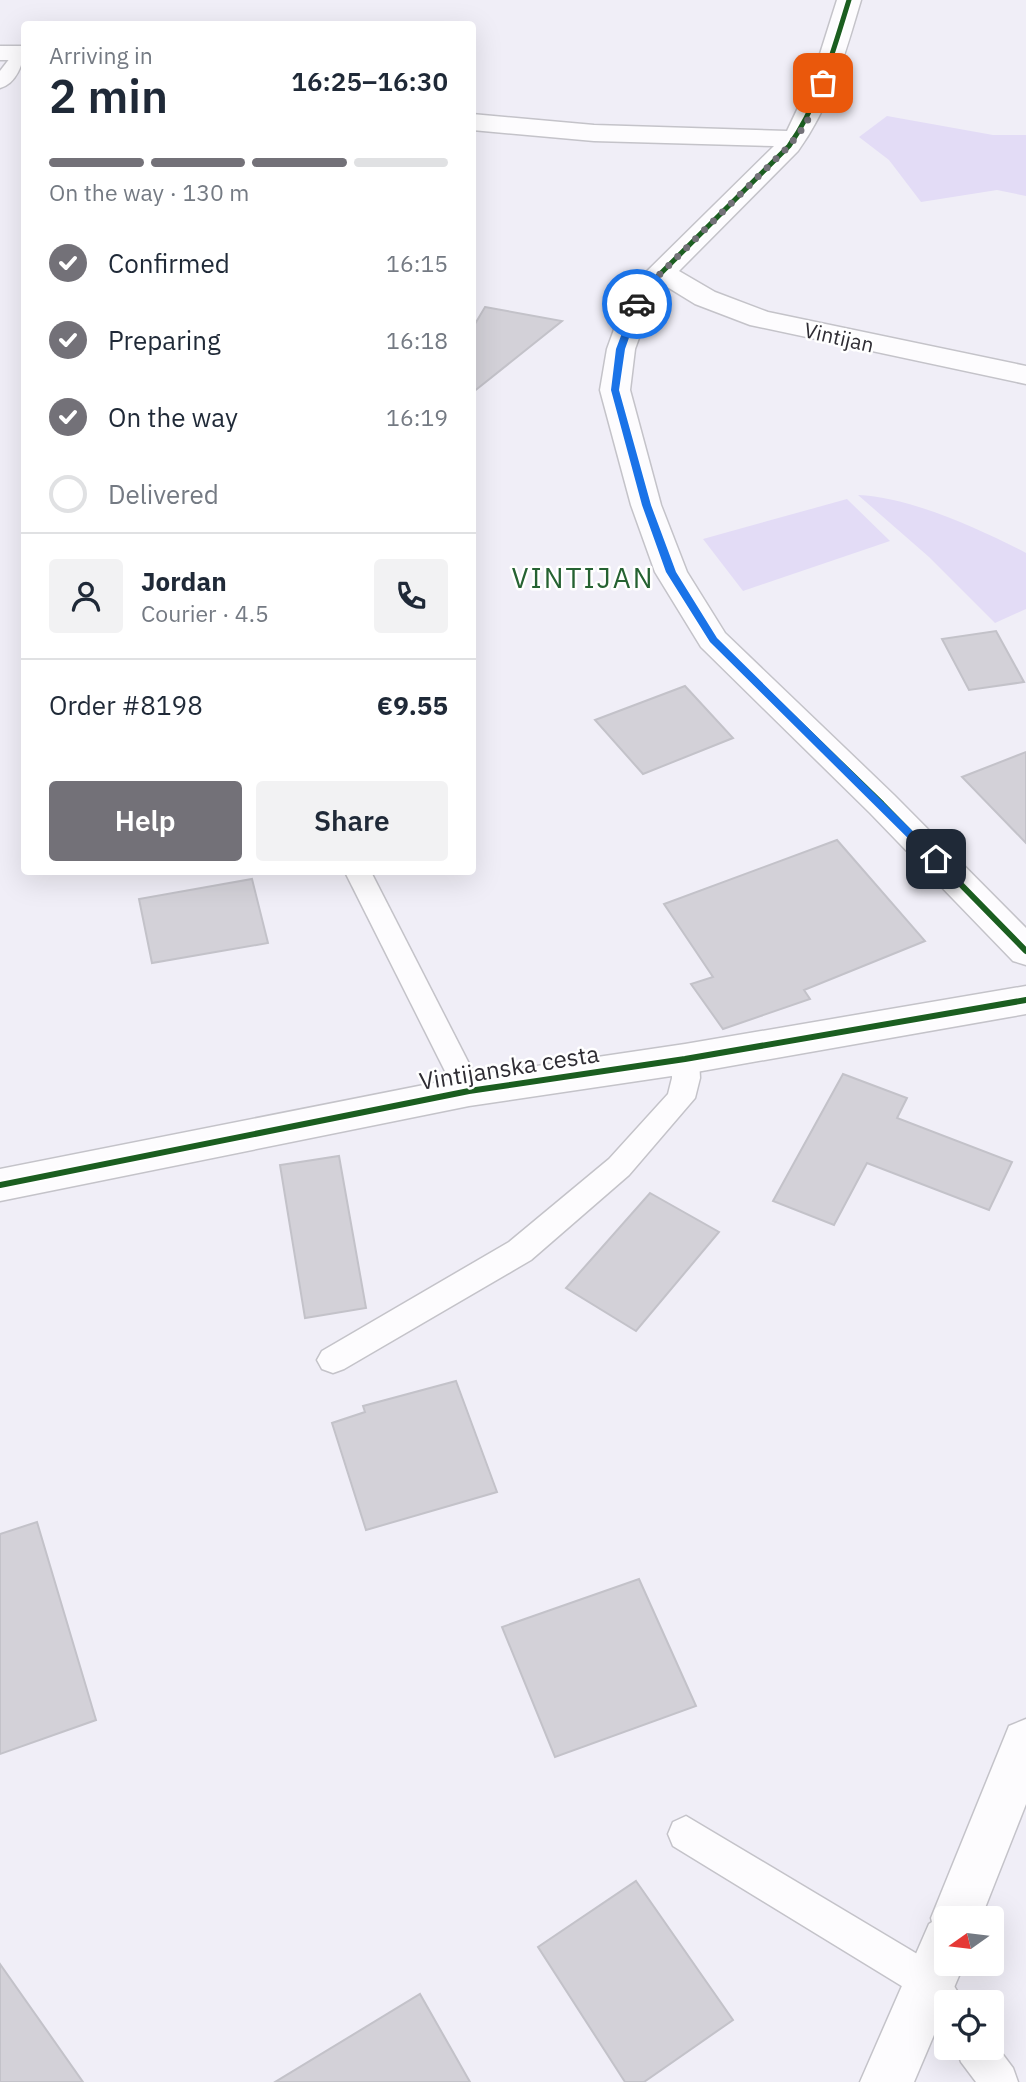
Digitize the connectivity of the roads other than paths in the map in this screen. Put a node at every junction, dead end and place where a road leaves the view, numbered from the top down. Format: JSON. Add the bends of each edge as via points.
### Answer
{"nodes":[{"id":1,"x":849,"y":0,"type":"edge"},
{"id":2,"x":16,"y":53,"type":"edge"},
{"id":3,"x":0,"y":83,"type":"edge"},
{"id":4,"x":476,"y":122,"type":"edge"},
{"id":5,"x":794,"y":139,"type":"junction"},
{"id":6,"x":662,"y":272,"type":"junction"},
{"id":7,"x":1026,"y":375,"type":"edge"},
{"id":8,"x":360,"y":875,"type":"edge"},
{"id":9,"x":1026,"y":951,"type":"edge"},
{"id":10,"x":1026,"y":1000,"type":"edge"},
{"id":11,"x":685,"y":1059,"type":"junction"},
{"id":12,"x":469,"y":1091,"type":"junction"},
{"id":13,"x":0,"y":1185,"type":"edge"},
{"id":14,"x":333,"y":1360,"type":"dead end"},
{"id":15,"x":1026,"y":1742,"type":"edge"},
{"id":16,"x":686,"y":1834,"type":"dead end"},
{"id":17,"x":961,"y":1906,"type":"edge"},
{"id":18,"x":941,"y":1977,"type":"edge"},
{"id":19,"x":983,"y":2060,"type":"edge"},
{"id":20,"x":887,"y":2082,"type":"edge"},
{"id":21,"x":999,"y":2082,"type":"edge"}],
"edges":[{"from":1,"to":5,"type":"street","via":[[832,62],[806,124]]},
{"from":2,"to":3,"type":"lane"},
{"from":4,"to":5,"type":"street","via":[[594,133]]},
{"from":5,"to":6,"type":"street"},
{"from":6,"to":7,"type":"street","name":"Vintijan","via":[[705,298],[760,319]]},
{"from":6,"to":9,"type":"street","via":[[639,299],[621,349],[615,390],[646,505],[671,572],[713,640]]},
{"from":8,"to":12,"type":"lane"},
{"from":10,"to":11,"type":"street","name":"Vintijanska cesta"},
{"from":11,"to":12,"type":"street","name":"Vintijanska cesta"},
{"from":11,"to":14,"type":"lane","via":[[681,1098],[619,1167],[520,1251]]},
{"from":12,"to":13,"type":"street","name":"Vintijanska cesta"},
{"from":15,"to":17,"type":"street"},
{"from":16,"to":18,"type":"lane"},
{"from":18,"to":20,"type":"street"},
{"from":19,"to":21,"type":"lane"}]}
